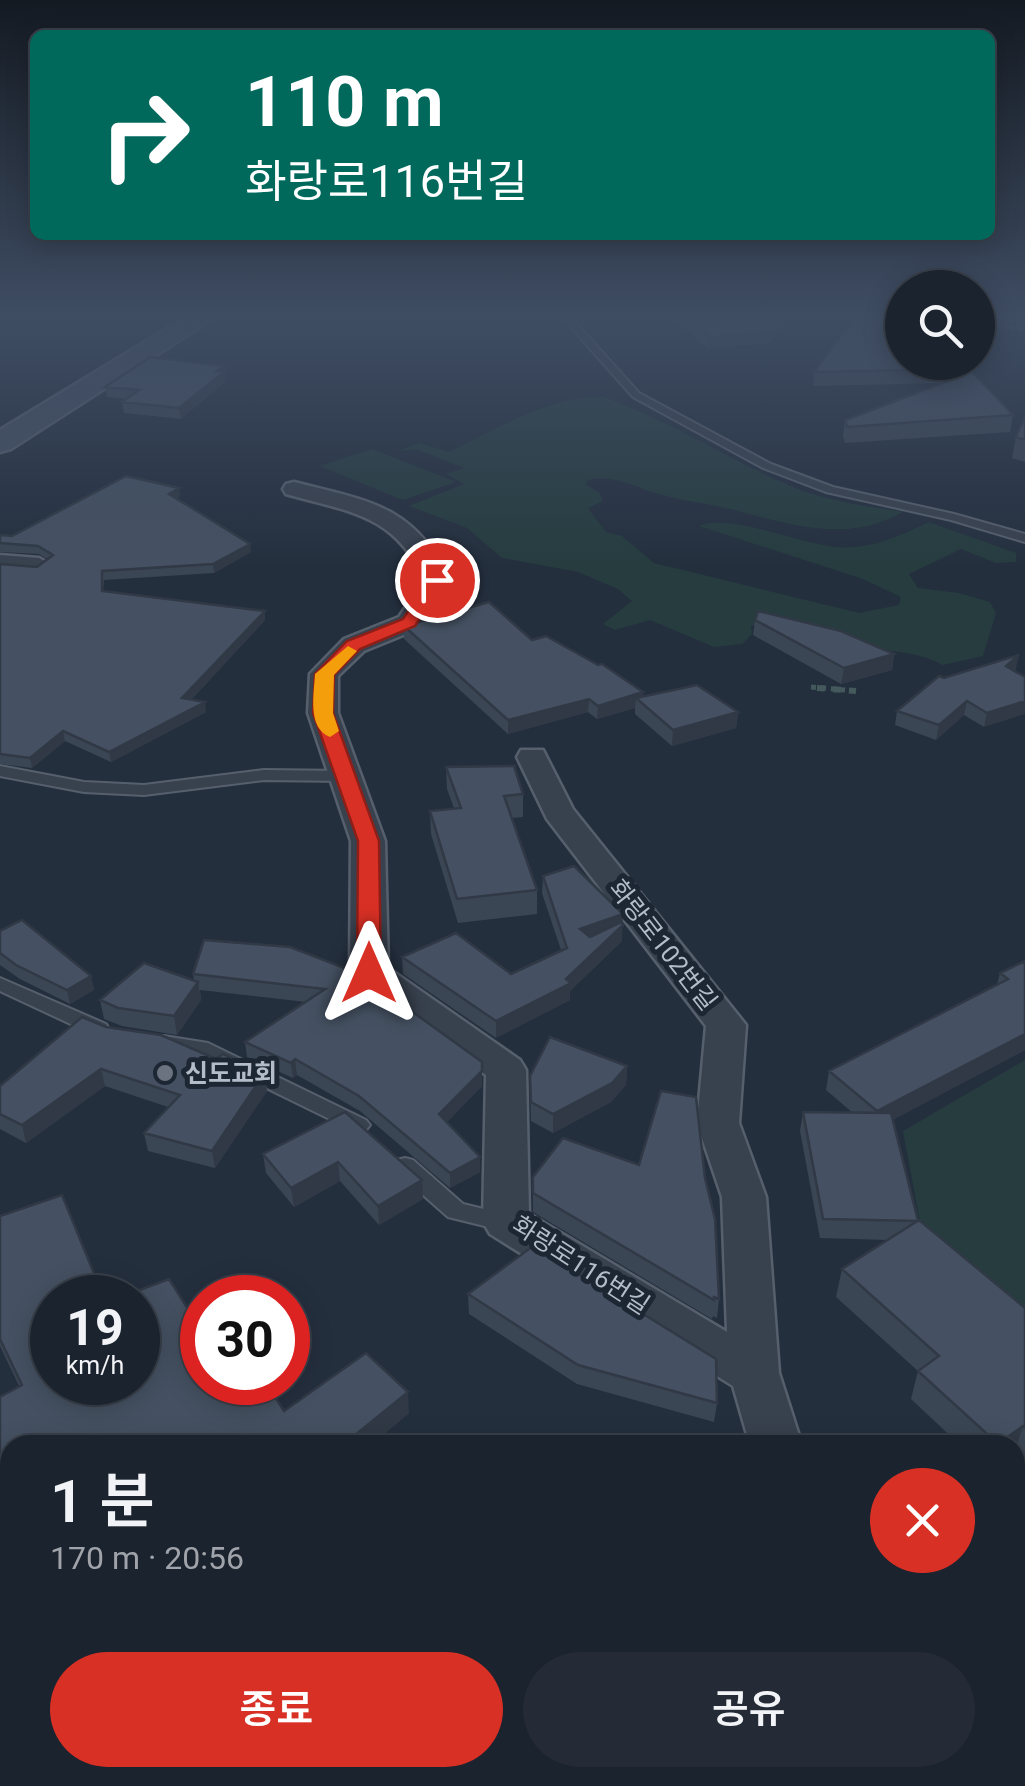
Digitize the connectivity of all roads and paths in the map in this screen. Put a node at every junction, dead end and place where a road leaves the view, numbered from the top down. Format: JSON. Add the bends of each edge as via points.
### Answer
{"nodes":[{"id":1,"x":70,"y":399,"type":"edge"},
{"id":2,"x":644,"y":399,"type":"edge"},
{"id":3,"x":0,"y":443,"type":"edge"},
{"id":4,"x":294,"y":489,"type":"dead end"},
{"id":5,"x":1025,"y":538,"type":"edge"},
{"id":6,"x":0,"y":562,"type":"edge"},
{"id":7,"x":39,"y":565,"type":"edge"},
{"id":8,"x":811,"y":687,"type":"dead end"},
{"id":9,"x":856,"y":691,"type":"dead end"},
{"id":10,"x":532,"y":757,"type":"dead end"},
{"id":11,"x":0,"y":770,"type":"edge"},
{"id":12,"x":346,"y":776,"type":"junction"},
{"id":13,"x":0,"y":984,"type":"edge"},
{"id":14,"x":117,"y":1036,"type":"edge"},
{"id":15,"x":150,"y":1041,"type":"edge"},
{"id":16,"x":506,"y":1222,"type":"junction"},
{"id":17,"x":754,"y":1372,"type":"junction"},
{"id":18,"x":773,"y":1435,"type":"edge"}],
"edges":[{"from":1,"to":3,"type":"main road"},
{"from":2,"to":5,"type":"lane","via":[[767,466],[840,493]]},
{"from":4,"to":12,"type":"street","name":"화랑로116번길","via":[[403,525],[426,550],[437,580],[409,623],[354,645],[324,674],[323,713]]},
{"from":6,"to":7,"type":"street"},
{"from":8,"to":9,"type":"path"},
{"from":10,"to":17,"type":"street","name":"화랑로102번길","via":[[558,812],[726,1025],[718,1122],[744,1198]]},
{"from":11,"to":12,"type":"lane","via":[[84,787],[144,790],[264,775]]},
{"from":12,"to":16,"type":"street","name":"화랑로116번길","via":[[368,841],[369,973],[506,1070]]},
{"from":13,"to":14,"type":"lane"},
{"from":15,"to":16,"type":"lane","via":[[201,1048],[351,1119],[456,1211]]},
{"from":16,"to":17,"type":"street","name":"화랑로116번길"},
{"from":17,"to":18,"type":"street","name":"화랑로102번길"}]}
